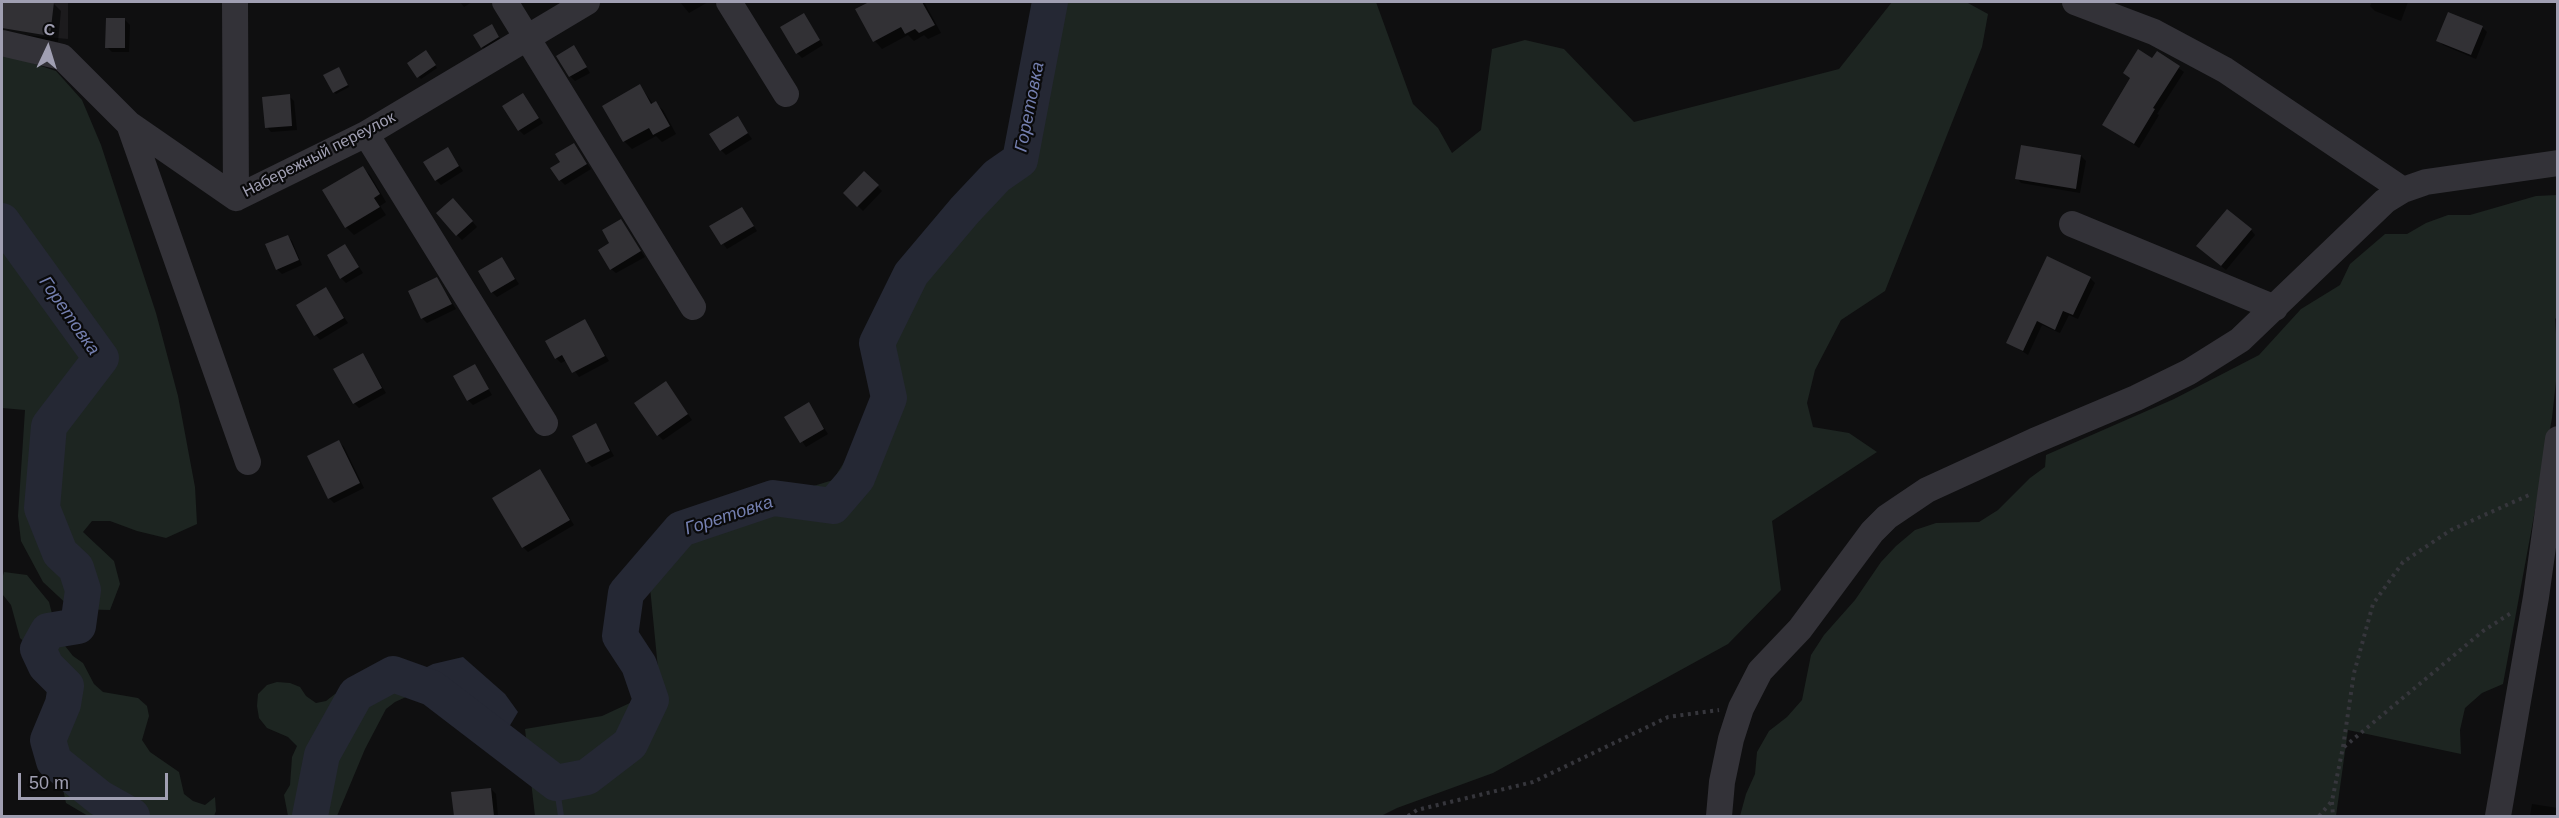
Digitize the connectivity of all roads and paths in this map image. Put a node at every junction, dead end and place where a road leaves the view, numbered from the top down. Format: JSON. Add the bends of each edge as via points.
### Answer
{"nodes":[{"id":1,"x":235,"y":2,"type":"edge"},
{"id":2,"x":506,"y":2,"type":"edge"},
{"id":3,"x":587,"y":2,"type":"edge"},
{"id":4,"x":729,"y":2,"type":"edge"},
{"id":5,"x":2075,"y":2,"type":"edge"},
{"id":6,"x":528,"y":38,"type":"junction"},
{"id":7,"x":2,"y":43,"type":"edge"},
{"id":8,"x":786,"y":94,"type":"dead end"},
{"id":9,"x":129,"y":124,"type":"junction"},
{"id":10,"x":366,"y":134,"type":"junction"},
{"id":11,"x":2558,"y":164,"type":"edge"},
{"id":12,"x":2403,"y":190,"type":"junction"},
{"id":13,"x":237,"y":198,"type":"junction"},
{"id":14,"x":2072,"y":224,"type":"dead end"},
{"id":15,"x":693,"y":307,"type":"dead end"},
{"id":16,"x":2275,"y":308,"type":"junction"},
{"id":17,"x":545,"y":423,"type":"dead end"},
{"id":18,"x":2558,"y":439,"type":"edge"},
{"id":19,"x":248,"y":462,"type":"dead end"},
{"id":20,"x":2552,"y":484,"type":"junction"},
{"id":21,"x":2536,"y":597,"type":"junction"},
{"id":22,"x":1741,"y":708,"type":"junction"},
{"id":23,"x":2343,"y":747,"type":"junction"},
{"id":24,"x":2332,"y":801,"type":"junction"},
{"id":25,"x":1407,"y":816,"type":"edge"},
{"id":26,"x":1719,"y":816,"type":"edge"},
{"id":27,"x":2319,"y":816,"type":"edge"},
{"id":28,"x":2333,"y":816,"type":"edge"},
{"id":29,"x":2498,"y":816,"type":"edge"}],
"edges":[{"from":1,"to":13,"type":"street"},
{"from":2,"to":6,"type":"street"},
{"from":3,"to":6,"type":"street","name":"Набережный переулок"},
{"from":4,"to":8,"type":"street"},
{"from":5,"to":12,"type":"street","via":[[2154,32],[2225,70]]},
{"from":6,"to":10,"type":"street","name":"Набережный переулок"},
{"from":6,"to":15,"type":"street"},
{"from":7,"to":9,"type":"street","name":"Набережный переулок","via":[[62,57]]},
{"from":9,"to":13,"type":"street","name":"Набережный переулок"},
{"from":9,"to":19,"type":"street"},
{"from":10,"to":13,"type":"street","name":"Набережный переулок"},
{"from":10,"to":17,"type":"street"},
{"from":11,"to":12,"type":"street","via":[[2426,182]]},
{"from":12,"to":16,"type":"street","via":[[2385,201]]},
{"from":14,"to":16,"type":"street"},
{"from":16,"to":22,"type":"street","via":[[2240,340],[2189,372],[1927,490],[1887,517],[1800,629],[1760,671]]},
{"from":18,"to":20,"type":"street"},
{"from":20,"to":21,"type":"street"},
{"from":20,"to":23,"type":"path","via":[[2451,530],[2403,562],[2373,604],[2354,673]]},
{"from":21,"to":23,"type":"path","via":[[2483,631]]},
{"from":21,"to":29,"type":"street"},
{"from":22,"to":25,"type":"path","via":[[1668,717],[1533,782],[1417,810]]},
{"from":22,"to":26,"type":"street","via":[[1722,782]]},
{"from":23,"to":24,"type":"path"},
{"from":24,"to":27,"type":"path"},
{"from":24,"to":28,"type":"path"}]}
